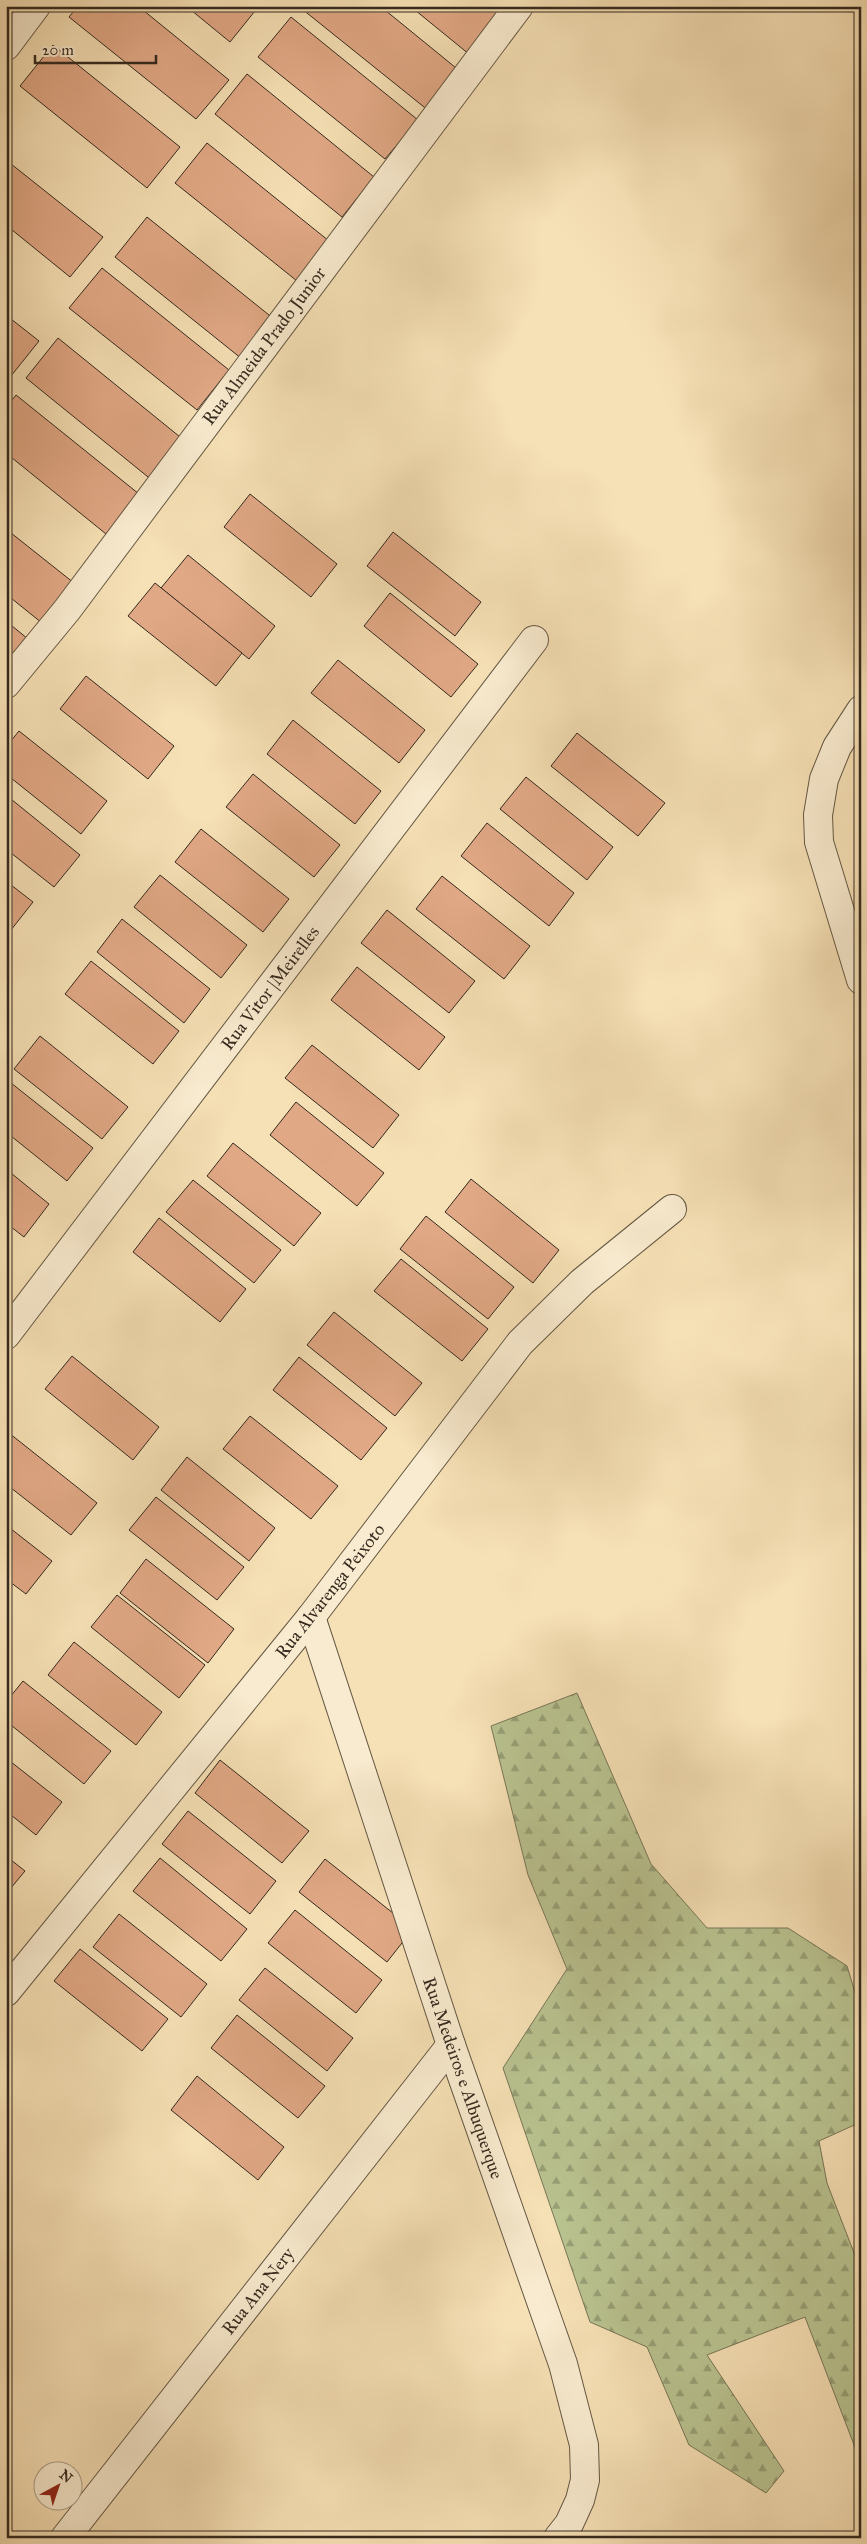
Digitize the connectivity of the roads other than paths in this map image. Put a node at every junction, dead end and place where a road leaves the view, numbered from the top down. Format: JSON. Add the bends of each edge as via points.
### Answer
{"nodes":[{"id":1,"x":36,"y":6,"type":"edge"},
{"id":2,"x":519,"y":6,"type":"edge"},
{"id":3,"x":6,"y":46,"type":"edge"},
{"id":4,"x":534,"y":640,"type":"dead end"},
{"id":5,"x":6,"y":684,"type":"edge"},
{"id":6,"x":861,"y":710,"type":"edge"},
{"id":7,"x":861,"y":980,"type":"edge"},
{"id":8,"x":672,"y":1209,"type":"dead end"},
{"id":9,"x":6,"y":1335,"type":"edge"},
{"id":10,"x":312,"y":1617,"type":"junction"},
{"id":11,"x":6,"y":1992,"type":"edge"},
{"id":12,"x":451,"y":2045,"type":"junction"},
{"id":13,"x":65,"y":2538,"type":"edge"},
{"id":14,"x":558,"y":2538,"type":"edge"}],
"edges":[{"from":1,"to":3,"type":"street"},
{"from":2,"to":5,"type":"street","name":"Rua Almeida Prado Junior","via":[[67,610]]},
{"from":4,"to":9,"type":"street","name":"Rua Vitor |Meirelles"},
{"from":6,"to":7,"type":"street","via":[[837,747],[824,779],[818,815],[819,842]]},
{"from":8,"to":10,"type":"street","name":"Rua Alvarenga Peixoto","via":[[582,1282],[520,1343]]},
{"from":10,"to":11,"type":"street","name":"Rua Alvarenga Peixoto"},
{"from":10,"to":12,"type":"street","name":"Rua Medeiros e Albuquerque"},
{"from":12,"to":13,"type":"street","name":"Rua Ana Nery"},
{"from":12,"to":14,"type":"street","name":"Rua Medeiros e Albuquerque","via":[[563,2364],[584,2445],[584,2480],[580,2500],[569,2524]]}]}
